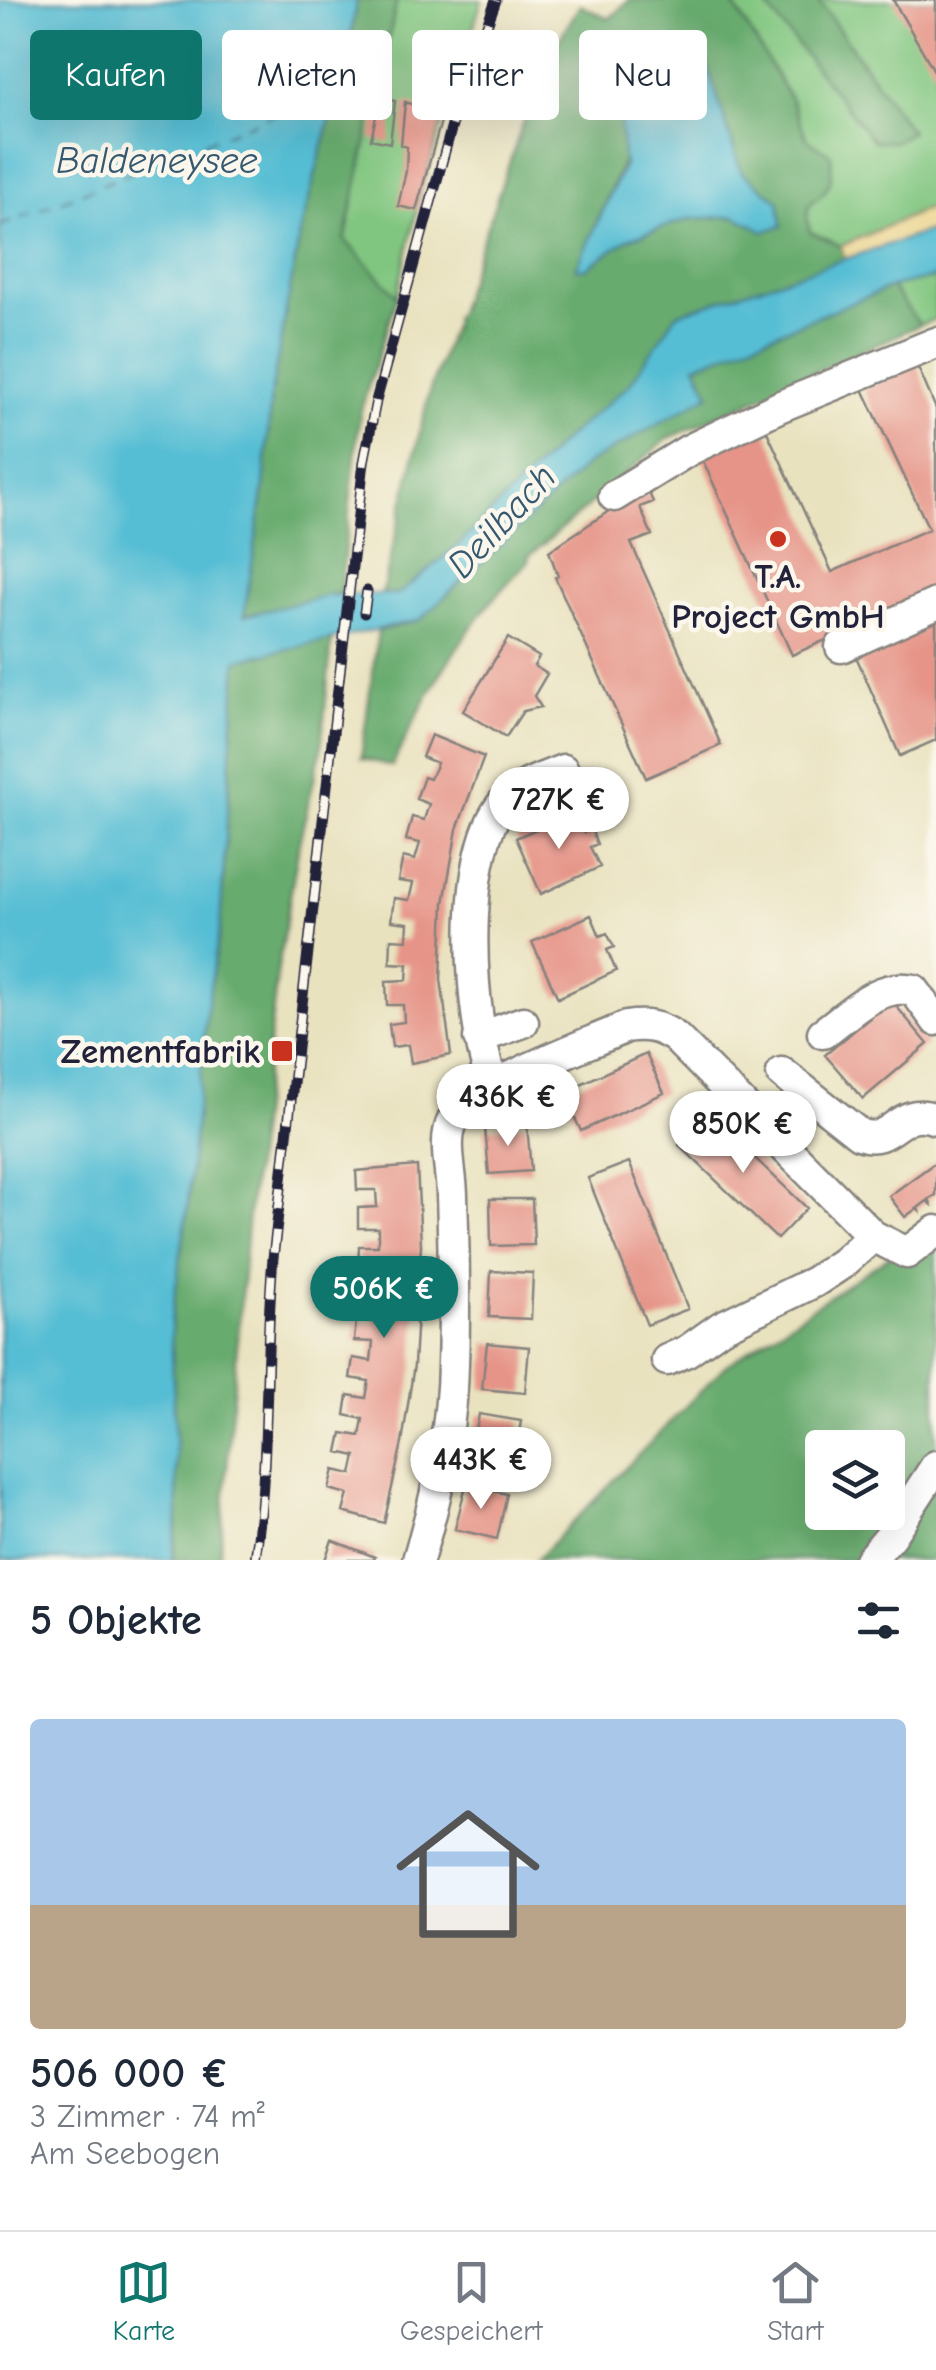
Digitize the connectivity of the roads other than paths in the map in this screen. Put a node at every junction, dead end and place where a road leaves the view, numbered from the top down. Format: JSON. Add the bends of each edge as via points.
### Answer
{"nodes":[{"id":1,"x":936,"y":343,"type":"edge"},
{"id":2,"x":614,"y":496,"type":"dead end"},
{"id":3,"x":936,"y":604,"type":"edge"},
{"id":4,"x":841,"y":647,"type":"dead end"},
{"id":5,"x":563,"y":770,"type":"dead end"},
{"id":6,"x":936,"y":1020,"type":"edge"},
{"id":7,"x":522,"y":1022,"type":"dead end"},
{"id":8,"x":823,"y":1033,"type":"dead end"},
{"id":9,"x":479,"y":1038,"type":"junction"},
{"id":10,"x":782,"y":1073,"type":"dead end"},
{"id":11,"x":494,"y":1084,"type":"junction"},
{"id":12,"x":936,"y":1119,"type":"edge"},
{"id":13,"x":936,"y":1231,"type":"edge"},
{"id":14,"x":873,"y":1236,"type":"junction"},
{"id":15,"x":667,"y":1360,"type":"dead end"},
{"id":16,"x":936,"y":1466,"type":"edge"},
{"id":17,"x":418,"y":1560,"type":"edge"},
{"id":18,"x":870,"y":1560,"type":"edge"}],
"edges":[{"from":1,"to":2,"type":"street","via":[[688,450]]},
{"from":3,"to":4,"type":"street"},
{"from":5,"to":9,"type":"street","via":[[528,784],[492,820],[472,923]]},
{"from":6,"to":8,"type":"street","via":[[914,990],[900,987],[880,991]]},
{"from":7,"to":9,"type":"street"},
{"from":9,"to":11,"type":"street"},
{"from":10,"to":12,"type":"street","via":[[872,1139],[903,1119]]},
{"from":11,"to":14,"type":"street","via":[[626,1027],[664,1030]]},
{"from":11,"to":17,"type":"street","via":[[464,1106],[448,1136],[454,1369]]},
{"from":13,"to":14,"type":"street","via":[[907,1253]]},
{"from":14,"to":15,"type":"street","via":[[814,1282]]},
{"from":16,"to":18,"type":"street"}]}
